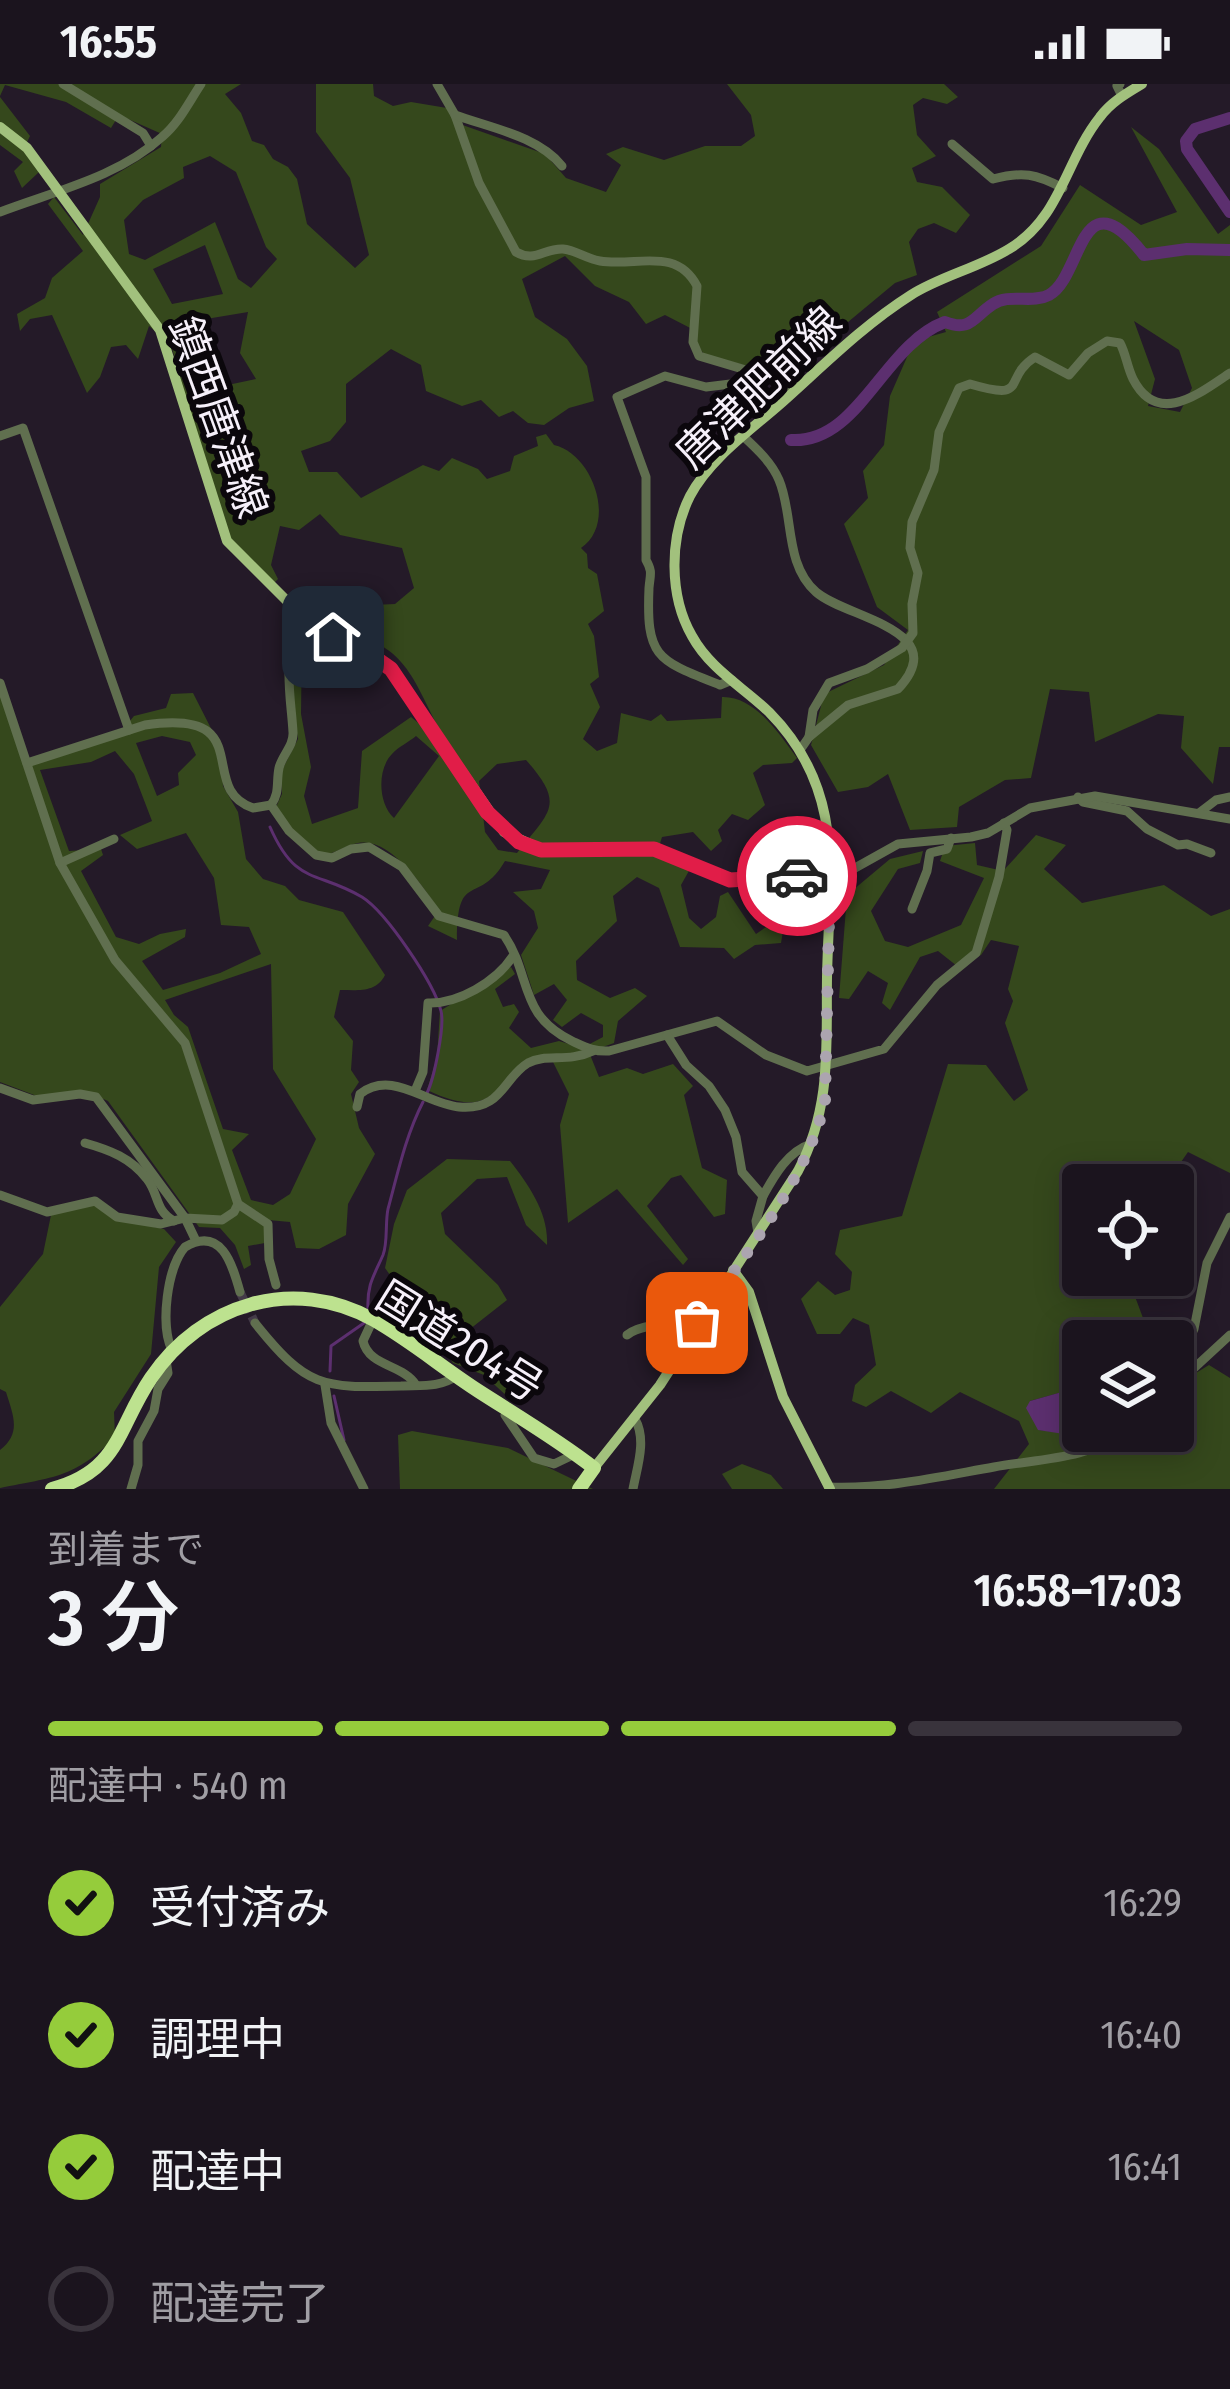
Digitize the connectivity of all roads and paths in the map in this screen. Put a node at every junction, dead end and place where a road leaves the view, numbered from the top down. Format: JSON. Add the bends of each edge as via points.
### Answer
{"nodes":[{"id":1,"x":63,"y":84,"type":"edge"},
{"id":2,"x":201,"y":84,"type":"edge"},
{"id":3,"x":437,"y":84,"type":"edge"},
{"id":4,"x":1142,"y":84,"type":"edge"},
{"id":5,"x":1120,"y":90,"type":"edge"},
{"id":6,"x":455,"y":115,"type":"junction"},
{"id":7,"x":0,"y":127,"type":"edge"},
{"id":8,"x":952,"y":144,"type":"dead end"},
{"id":9,"x":151,"y":146,"type":"junction"},
{"id":10,"x":562,"y":166,"type":"dead end"},
{"id":11,"x":1063,"y":188,"type":"junction"},
{"id":12,"x":58,"y":190,"type":"junction"},
{"id":13,"x":0,"y":212,"type":"edge"},
{"id":14,"x":1230,"y":373,"type":"edge"},
{"id":15,"x":791,"y":387,"type":"junction"},
{"id":16,"x":0,"y":421,"type":"edge"},
{"id":17,"x":3,"y":435,"type":"edge"},
{"id":18,"x":744,"y":437,"type":"junction"},
{"id":19,"x":305,"y":619,"type":"junction"},
{"id":20,"x":908,"y":641,"type":"junction"},
{"id":21,"x":732,"y":680,"type":"junction"},
{"id":22,"x":0,"y":683,"type":"edge"},
{"id":23,"x":129,"y":730,"type":"junction"},
{"id":24,"x":809,"y":737,"type":"junction"},
{"id":25,"x":800,"y":751,"type":"junction"},
{"id":26,"x":27,"y":763,"type":"junction"},
{"id":27,"x":1230,"y":796,"type":"edge"},
{"id":28,"x":1078,"y":797,"type":"junction"},
{"id":29,"x":271,"y":805,"type":"junction"},
{"id":30,"x":1199,"y":814,"type":"junction"},
{"id":31,"x":1230,"y":819,"type":"edge"},
{"id":32,"x":1004,"y":823,"type":"junction"},
{"id":33,"x":951,"y":838,"type":"junction"},
{"id":34,"x":114,"y":839,"type":"dead end"},
{"id":35,"x":1210,"y":854,"type":"dead end"},
{"id":36,"x":60,"y":863,"type":"junction"},
{"id":37,"x":830,"y":878,"type":"junction"},
{"id":38,"x":913,"y":909,"type":"dead end"},
{"id":39,"x":514,"y":955,"type":"junction"},
{"id":40,"x":667,"y":1035,"type":"junction"},
{"id":41,"x":592,"y":1051,"type":"junction"},
{"id":42,"x":825,"y":1066,"type":"junction"},
{"id":43,"x":0,"y":1088,"type":"edge"},
{"id":44,"x":418,"y":1092,"type":"junction"},
{"id":45,"x":357,"y":1108,"type":"dead end"},
{"id":46,"x":86,"y":1143,"type":"dead end"},
{"id":47,"x":812,"y":1144,"type":"junction"},
{"id":48,"x":0,"y":1195,"type":"edge"},
{"id":49,"x":763,"y":1196,"type":"junction"},
{"id":50,"x":238,"y":1204,"type":"junction"},
{"id":51,"x":1230,"y":1217,"type":"edge"},
{"id":52,"x":179,"y":1219,"type":"junction"},
{"id":53,"x":758,"y":1233,"type":"junction"},
{"id":54,"x":196,"y":1240,"type":"junction"},
{"id":55,"x":733,"y":1270,"type":"junction"},
{"id":56,"x":276,"y":1286,"type":"dead end"},
{"id":57,"x":397,"y":1291,"type":"dead end"},
{"id":58,"x":239,"y":1292,"type":"tunnel mouth"},
{"id":59,"x":255,"y":1323,"type":"tunnel mouth"},
{"id":60,"x":697,"y":1323,"type":"junction"},
{"id":61,"x":1194,"y":1329,"type":"edge"},
{"id":62,"x":626,"y":1335,"type":"dead end"},
{"id":63,"x":1230,"y":1335,"type":"edge"},
{"id":64,"x":169,"y":1354,"type":"junction"},
{"id":65,"x":1194,"y":1365,"type":"edge"},
{"id":66,"x":457,"y":1376,"type":"junction"},
{"id":67,"x":325,"y":1385,"type":"junction"},
{"id":68,"x":416,"y":1385,"type":"junction"},
{"id":69,"x":508,"y":1408,"type":"junction"},
{"id":70,"x":635,"y":1419,"type":"junction"},
{"id":71,"x":1077,"y":1452,"type":"edge"},
{"id":72,"x":575,"y":1454,"type":"junction"},
{"id":73,"x":594,"y":1468,"type":"junction"},
{"id":74,"x":830,"y":1488,"type":"edge"},
{"id":75,"x":52,"y":1489,"type":"edge"},
{"id":76,"x":131,"y":1489,"type":"edge"},
{"id":77,"x":364,"y":1489,"type":"edge"},
{"id":78,"x":579,"y":1489,"type":"edge"},
{"id":79,"x":633,"y":1489,"type":"edge"}],
"edges":[{"from":1,"to":9,"type":"street","via":[[143,133]]},
{"from":2,"to":9,"type":"street"},
{"from":3,"to":6,"type":"street"},
{"from":4,"to":5,"type":"main road","name":"唐津肥前線"},
{"from":5,"to":11,"type":"main road","name":"唐津肥前線"},
{"from":6,"to":10,"type":"street","via":[[531,142]]},
{"from":6,"to":15,"type":"street","via":[[478,183],[516,252],[667,260],[698,286],[699,356]]},
{"from":7,"to":12,"type":"main road","name":"鎮西唐津線"},
{"from":8,"to":11,"type":"street","via":[[993,179],[1034,173]]},
{"from":9,"to":12,"type":"street"},
{"from":11,"to":15,"type":"main road","name":"唐津肥前線","via":[[1032,233],[900,302]]},
{"from":12,"to":13,"type":"street"},
{"from":12,"to":19,"type":"main road","name":"鎮西唐津線","via":[[160,330],[226,541]]},
{"from":14,"to":20,"type":"street","via":[[1194,399],[1162,402],[1137,385],[1120,343],[1107,341],[1069,375],[1035,357],[1010,388],[959,388],[912,522],[918,573]]},
{"from":15,"to":18,"type":"main road","name":"唐津肥前線"},
{"from":15,"to":21,"type":"street","via":[[747,380],[706,387],[664,376],[617,397],[646,477],[650,641],[658,655],[700,677],[720,685]]},
{"from":16,"to":17,"type":"street"},
{"from":17,"to":23,"type":"street","via":[[23,428]]},
{"from":18,"to":20,"type":"street","via":[[781,484],[806,581]]},
{"from":18,"to":21,"type":"main road","name":"唐津肥前線","via":[[689,498],[674,569],[691,635]]},
{"from":19,"to":29,"type":"street","via":[[289,676],[293,733]]},
{"from":19,"to":37,"type":"main road","name":"鎮西唐津線","via":[[391,669],[487,812],[519,842],[541,850],[654,849],[730,880]]},
{"from":20,"to":24,"type":"street","via":[[829,683]]},
{"from":20,"to":24,"type":"street","via":[[911,669],[898,689],[848,704]]},
{"from":21,"to":25,"type":"main road","name":"唐津肥前線"},
{"from":22,"to":26,"type":"street"},
{"from":23,"to":26,"type":"street"},
{"from":23,"to":29,"type":"street","via":[[161,722],[210,731],[237,798],[253,808]]},
{"from":24,"to":25,"type":"street"},
{"from":25,"to":37,"type":"main road","name":"唐津肥前線","via":[[827,812]]},
{"from":26,"to":36,"type":"street"},
{"from":27,"to":30,"type":"street"},
{"from":28,"to":30,"type":"street"},
{"from":28,"to":32,"type":"street"},
{"from":28,"to":35,"type":"street","via":[[1127,811],[1147,829]]},
{"from":29,"to":39,"type":"street","via":[[316,855],[369,847],[402,867],[439,916],[504,935]]},
{"from":30,"to":31,"type":"street"},
{"from":32,"to":33,"type":"street"},
{"from":32,"to":42,"type":"street","via":[[1000,877],[976,953],[884,1048]]},
{"from":33,"to":37,"type":"street","via":[[898,844]]},
{"from":33,"to":38,"type":"street","via":[[947,849],[929,853]]},
{"from":34,"to":36,"type":"street"},
{"from":36,"to":50,"type":"street","via":[[108,950],[185,1043]]},
{"from":37,"to":42,"type":"main road","name":"唐津肥前線"},
{"from":39,"to":41,"type":"street","via":[[536,1014]]},
{"from":39,"to":44,"type":"street","via":[[455,1000],[434,1003]]},
{"from":40,"to":41,"type":"street"},
{"from":40,"to":42,"type":"street","via":[[717,1021],[782,1064]]},
{"from":40,"to":49,"type":"street","via":[[724,1110],[742,1172]]},
{"from":41,"to":44,"type":"street","via":[[529,1063],[498,1096],[471,1107]]},
{"from":42,"to":47,"type":"main road","name":"唐津肥前線"},
{"from":43,"to":52,"type":"street","via":[[33,1100],[96,1097]]},
{"from":44,"to":45,"type":"street","via":[[379,1084],[360,1094]]},
{"from":46,"to":52,"type":"street","via":[[125,1158],[148,1179],[161,1212]]},
{"from":47,"to":49,"type":"street","via":[[786,1162]]},
{"from":47,"to":53,"type":"main road","name":"唐津肥前線"},
{"from":48,"to":52,"type":"street","via":[[33,1210],[95,1201],[117,1216]]},
{"from":49,"to":53,"type":"street"},
{"from":50,"to":52,"type":"street","via":[[223,1220]]},
{"from":50,"to":56,"type":"street","via":[[268,1224]]},
{"from":51,"to":61,"type":"street","via":[[1207,1264]]},
{"from":52,"to":54,"type":"street"},
{"from":53,"to":55,"type":"main road","name":"唐津肥前線"},
{"from":54,"to":58,"type":"street","via":[[226,1251]]},
{"from":54,"to":64,"type":"street","via":[[172,1269]]},
{"from":55,"to":60,"type":"main road","name":"唐津肥前線"},
{"from":55,"to":74,"type":"main road"},
{"from":57,"to":68,"type":"street","via":[[382,1298],[364,1349]]},
{"from":59,"to":67,"type":"street","via":[[294,1367]]},
{"from":60,"to":62,"type":"street","via":[[676,1315]]},
{"from":60,"to":70,"type":"main road","name":"唐津肥前線"},
{"from":63,"to":65,"type":"street"},
{"from":64,"to":66,"type":"highway","name":"国道204号","via":[[209,1321],[258,1300],[314,1300],[368,1317]]},
{"from":64,"to":75,"type":"highway","name":"国道204号","via":[[104,1462]]},
{"from":64,"to":76,"type":"street","via":[[138,1441]]},
{"from":66,"to":68,"type":"street"},
{"from":66,"to":69,"type":"highway","name":"国道204号"},
{"from":67,"to":68,"type":"street"},
{"from":67,"to":77,"type":"street","via":[[332,1424]]},
{"from":69,"to":72,"type":"highway","name":"国道204号"},
{"from":69,"to":72,"type":"street","via":[[534,1458],[554,1464]]},
{"from":70,"to":73,"type":"main road","name":"唐津肥前線"},
{"from":70,"to":79,"type":"street"},
{"from":71,"to":74,"type":"street","via":[[879,1488]]},
{"from":72,"to":73,"type":"highway","name":"国道204号"},
{"from":73,"to":78,"type":"highway"}]}
